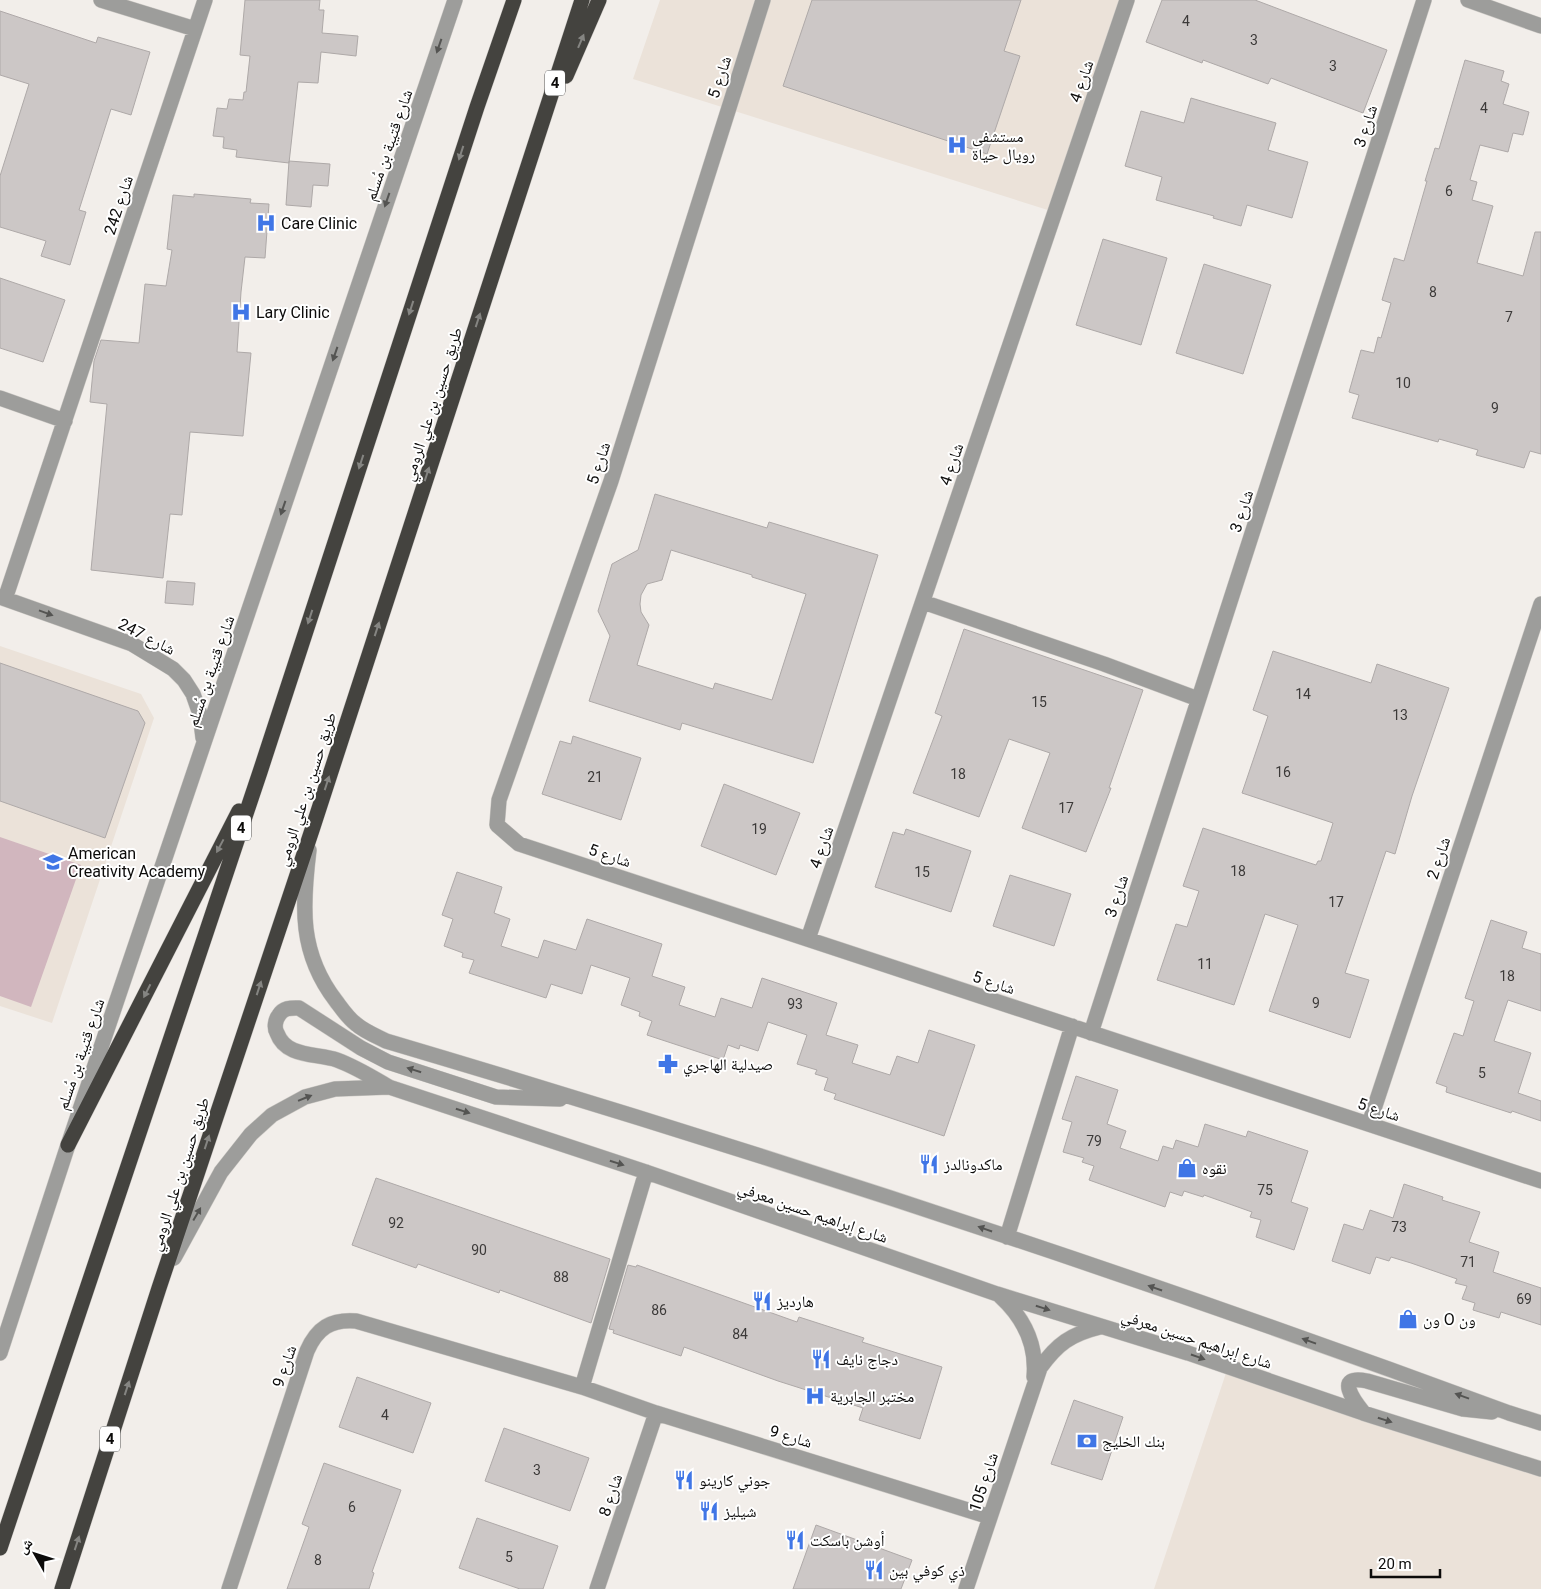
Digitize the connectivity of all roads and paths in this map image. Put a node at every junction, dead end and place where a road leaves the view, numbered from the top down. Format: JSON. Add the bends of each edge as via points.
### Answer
{"nodes":[{"id":1,"x":101,"y":0,"type":"edge"},
{"id":2,"x":205,"y":0,"type":"edge"},
{"id":3,"x":455,"y":0,"type":"edge"},
{"id":4,"x":507,"y":0,"type":"edge"},
{"id":5,"x":514,"y":0,"type":"edge"},
{"id":6,"x":582,"y":0,"type":"edge"},
{"id":7,"x":599,"y":0,"type":"edge"},
{"id":8,"x":762,"y":0,"type":"edge"},
{"id":9,"x":1127,"y":0,"type":"edge"},
{"id":10,"x":1424,"y":0,"type":"edge"},
{"id":11,"x":1468,"y":0,"type":"edge"},
{"id":12,"x":1541,"y":26,"type":"edge"},
{"id":13,"x":195,"y":29,"type":"junction"},
{"id":14,"x":477,"y":107,"type":"junction"},
{"id":15,"x":527,"y":167,"type":"junction"},
{"id":16,"x":0,"y":398,"type":"edge"},
{"id":17,"x":65,"y":421,"type":"junction"},
{"id":18,"x":3,"y":598,"type":"edge"},
{"id":19,"x":923,"y":602,"type":"junction"},
{"id":20,"x":1541,"y":604,"type":"edge"},
{"id":21,"x":1198,"y":699,"type":"junction"},
{"id":22,"x":204,"y":742,"type":"junction"},
{"id":23,"x":260,"y":772,"type":"junction"},
{"id":24,"x":312,"y":830,"type":"junction"},
{"id":25,"x":808,"y":939,"type":"junction"},
{"id":26,"x":1072,"y":1026,"type":"junction"},
{"id":27,"x":1091,"y":1033,"type":"junction"},
{"id":28,"x":389,"y":1087,"type":"junction"},
{"id":29,"x":581,"y":1099,"type":"junction"},
{"id":30,"x":1369,"y":1124,"type":"junction"},
{"id":31,"x":68,"y":1144,"type":"junction"},
{"id":32,"x":646,"y":1172,"type":"junction"},
{"id":33,"x":1541,"y":1181,"type":"edge"},
{"id":34,"x":1007,"y":1236,"type":"junction"},
{"id":35,"x":159,"y":1288,"type":"junction"},
{"id":36,"x":996,"y":1294,"type":"junction"},
{"id":37,"x":1102,"y":1326,"type":"junction"},
{"id":38,"x":0,"y":1353,"type":"edge"},
{"id":39,"x":1033,"y":1386,"type":"junction"},
{"id":40,"x":582,"y":1387,"type":"junction"},
{"id":41,"x":1363,"y":1412,"type":"junction"},
{"id":42,"x":656,"y":1413,"type":"junction"},
{"id":43,"x":1509,"y":1413,"type":"junction"},
{"id":44,"x":1541,"y":1423,"type":"edge"},
{"id":45,"x":1541,"y":1469,"type":"edge"},
{"id":46,"x":990,"y":1517,"type":"junction"},
{"id":47,"x":0,"y":1548,"type":"edge"},
{"id":48,"x":62,"y":1589,"type":"edge"},
{"id":49,"x":229,"y":1589,"type":"edge"},
{"id":50,"x":598,"y":1589,"type":"edge"},
{"id":51,"x":966,"y":1589,"type":"edge"}],
"edges":[{"from":1,"to":13,"type":"street"},
{"from":2,"to":13,"type":"street","name":"شارع 242"},
{"from":3,"to":22,"type":"street","name":"شارع قتيبة بن مُسلم","one_way":true},
{"from":4,"to":14,"type":"highway"},
{"from":5,"to":14,"type":"highway","number":"4"},
{"from":6,"to":15,"type":"highway","name":"طريق حسين بن علي الرومي","number":"4"},
{"from":15,"to":7,"type":"highway","one_way":true},
{"from":8,"to":25,"type":"street","name":"شارع 5","via":[[611,481],[498,800],[497,825],[519,844]]},
{"from":9,"to":19,"type":"street","name":"شارع 4"},
{"from":10,"to":21,"type":"street","name":"شارع 3"},
{"from":11,"to":12,"type":"street"},
{"from":13,"to":17,"type":"street","name":"شارع 242"},
{"from":14,"to":23,"type":"highway","number":"4","one_way":true},
{"from":24,"to":15,"type":"highway","name":"طريق حسين بن علي الرومي","number":"4","one_way":true},
{"from":16,"to":17,"type":"street"},
{"from":17,"to":18,"type":"street","name":"شارع 242"},
{"from":18,"to":22,"type":"street","name":"شارع 247","one_way":true,"via":[[132,644],[173,668],[193,694]]},
{"from":19,"to":21,"type":"street"},
{"from":19,"to":25,"type":"street","name":"شارع 4"},
{"from":20,"to":30,"type":"street","name":"شارع 2"},
{"from":21,"to":27,"type":"street","name":"شارع 3"},
{"from":22,"to":31,"type":"street","name":"شارع قتيبة بن مُسلم"},
{"from":23,"to":31,"type":"highway","one_way":true},
{"from":23,"to":47,"type":"highway","number":"4"},
{"from":24,"to":29,"type":"street","name":"شارع إبراهيم حسين معرفي","via":[[305,884],[308,948],[322,984],[357,1026],[386,1041]]},
{"from":35,"to":24,"type":"highway","name":"طريق حسين بن علي الرومي","number":"4","one_way":true},
{"from":25,"to":26,"type":"street","name":"شارع 5"},
{"from":26,"to":27,"type":"street","name":"شارع 5"},
{"from":26,"to":34,"type":"street"},
{"from":27,"to":30,"type":"street","name":"شارع 5"},
{"from":29,"to":28,"type":"street","one_way":true,"via":[[496,1097],[388,1062],[300,1008],[289,1007],[279,1014],[275,1030],[285,1045],[301,1054],[335,1060]]},
{"from":28,"to":32,"type":"street","name":"شارع إبراهيم حسين معرفي","one_way":true},
{"from":35,"to":28,"type":"street","name":"شارع إبراهيم حسين معرفي","one_way":true,"via":[[221,1172],[251,1134],[272,1115],[305,1097],[335,1089]]},
{"from":34,"to":29,"type":"street","name":"شارع إبراهيم حسين معرفي","one_way":true},
{"from":30,"to":33,"type":"street","name":"شارع 5"},
{"from":31,"to":38,"type":"street","name":"شارع قتيبة بن مُسلم"},
{"from":32,"to":36,"type":"street","name":"شارع إبراهيم حسين معرفي"},
{"from":32,"to":40,"type":"street"},
{"from":43,"to":34,"type":"street","name":"شارع إبراهيم حسين معرفي","one_way":true},
{"from":48,"to":35,"type":"highway","name":"طريق حسين بن علي الرومي","number":"4","one_way":true},
{"from":36,"to":37,"type":"street","name":"شارع إبراهيم حسين معرفي","one_way":true},
{"from":36,"to":39,"type":"street","name":"شارع 105","via":[[1012,1308],[1027,1331],[1035,1365]]},
{"from":37,"to":39,"type":"street","name":"شارع 105","via":[[1083,1331],[1051,1352]]},
{"from":37,"to":41,"type":"street","name":"شارع إبراهيم حسين معرفي","one_way":true},
{"from":39,"to":46,"type":"street","name":"شارع 105"},
{"from":40,"to":42,"type":"street","name":"شارع 9"},
{"from":40,"to":49,"type":"street","name":"شارع 9","via":[[356,1321],[334,1322],[312,1341],[307,1351]]},
{"from":41,"to":43,"type":"street","via":[[1348,1391],[1348,1386],[1356,1380],[1463,1409]]},
{"from":41,"to":45,"type":"street","name":"شارع إبراهيم حسين معرفي","one_way":true},
{"from":42,"to":46,"type":"street","name":"شارع 9"},
{"from":42,"to":50,"type":"street","name":"شارع 8"},
{"from":43,"to":44,"type":"street","name":"شارع إبراهيم حسين معرفي"},
{"from":46,"to":51,"type":"street","name":"شارع 105"}]}
